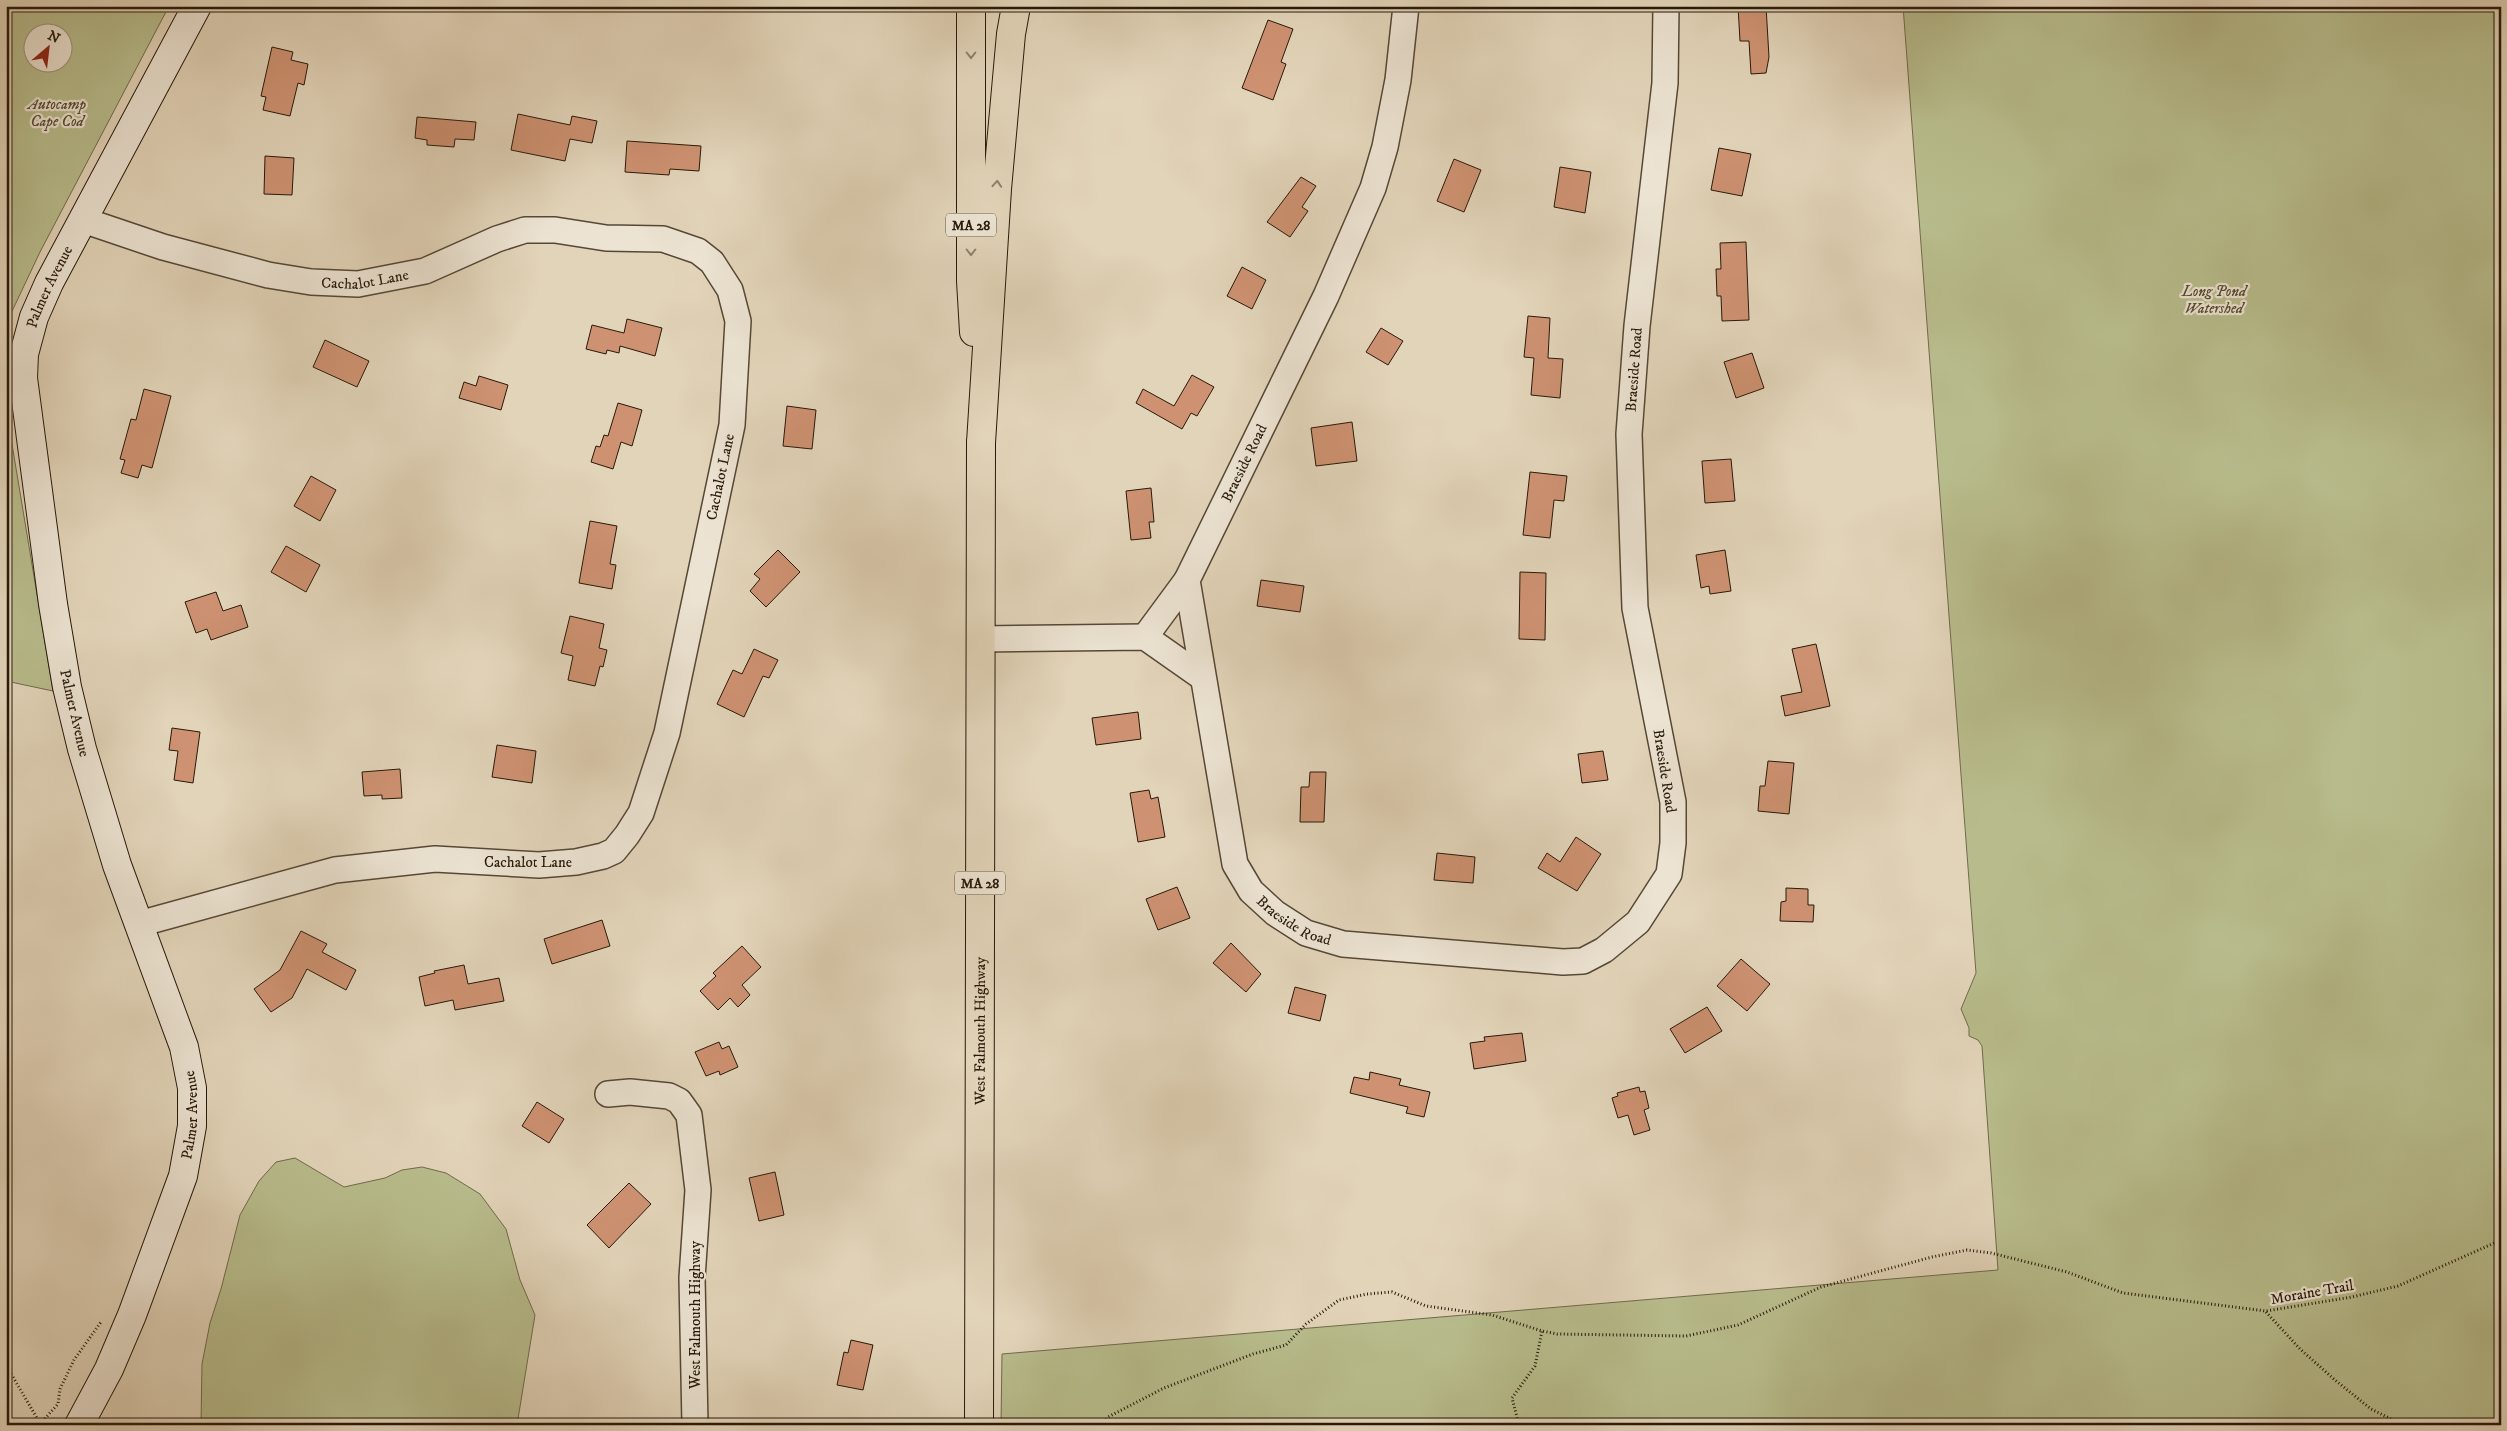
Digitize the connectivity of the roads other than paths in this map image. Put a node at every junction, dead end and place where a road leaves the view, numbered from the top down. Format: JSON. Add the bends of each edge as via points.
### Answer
{"nodes":[{"id":1,"x":197,"y":6,"type":"edge"},
{"id":2,"x":971,"y":6,"type":"edge"},
{"id":3,"x":1016,"y":6,"type":"edge"},
{"id":4,"x":1406,"y":6,"type":"edge"},
{"id":5,"x":1666,"y":6,"type":"edge"},
{"id":6,"x":83,"y":220,"type":"junction"},
{"id":7,"x":981,"y":443,"type":"junction"},
{"id":8,"x":1187,"y":580,"type":"junction"},
{"id":9,"x":1145,"y":637,"type":"junction"},
{"id":10,"x":981,"y":639,"type":"junction"},
{"id":11,"x":1202,"y":677,"type":"junction"},
{"id":12,"x":139,"y":924,"type":"junction"},
{"id":13,"x":608,"y":1094,"type":"dead end"},
{"id":14,"x":84,"y":1417,"type":"edge"},
{"id":15,"x":695,"y":1425,"type":"edge"},
{"id":16,"x":979,"y":1425,"type":"edge"}],
"edges":[{"from":1,"to":6,"type":"main road","name":"Palmer Avenue"},
{"from":2,"to":7,"type":"highway","number":"MA 28","one_way":true,"via":[[971,280]]},
{"from":7,"to":3,"type":"highway","number":"MA 28","one_way":true,"via":[[998,179]]},
{"from":4,"to":8,"type":"street","name":"Braeside Road","via":[[1398,80],[1373,188],[1326,296]]},
{"from":5,"to":11,"type":"street","name":"Braeside Road","via":[[1665,83],[1637,326],[1629,434],[1635,608],[1672,802],[1674,843],[1669,874],[1655,898],[1638,922],[1620,938],[1583,961],[1343,944],[1306,933],[1275,913],[1251,891],[1235,864]]},
{"from":6,"to":12,"type":"main road","name":"Palmer Avenue","via":[[48,283],[34,317],[24,354],[23,378],[67,687],[82,749]]},
{"from":6,"to":12,"type":"street","name":"Cachalot Lane","via":[[163,247],[268,275],[311,282],[358,284],[425,272],[497,238],[525,230],[555,230],[606,238],[664,239],[698,251],[712,262],[730,290],[738,321],[732,425],[668,733],[640,813],[614,850],[576,862],[539,865],[435,859],[335,870]]},
{"from":7,"to":10,"type":"highway","number":"MA 28"},
{"from":8,"to":9,"type":"street","name":"Braeside Road"},
{"from":8,"to":11,"type":"street","name":"Braeside Road"},
{"from":9,"to":10,"type":"street"},
{"from":9,"to":11,"type":"street"},
{"from":10,"to":16,"type":"highway","name":"West Falmouth Highway","number":"MA 28"},
{"from":12,"to":14,"type":"main road","name":"Palmer Avenue","via":[[184,1047],[192,1088],[192,1126],[183,1176],[147,1277],[109,1369]]},
{"from":13,"to":15,"type":"street","name":"West Falmouth Highway","via":[[630,1092],[670,1096],[679,1100],[689,1115],[698,1190],[692,1278]]}]}
